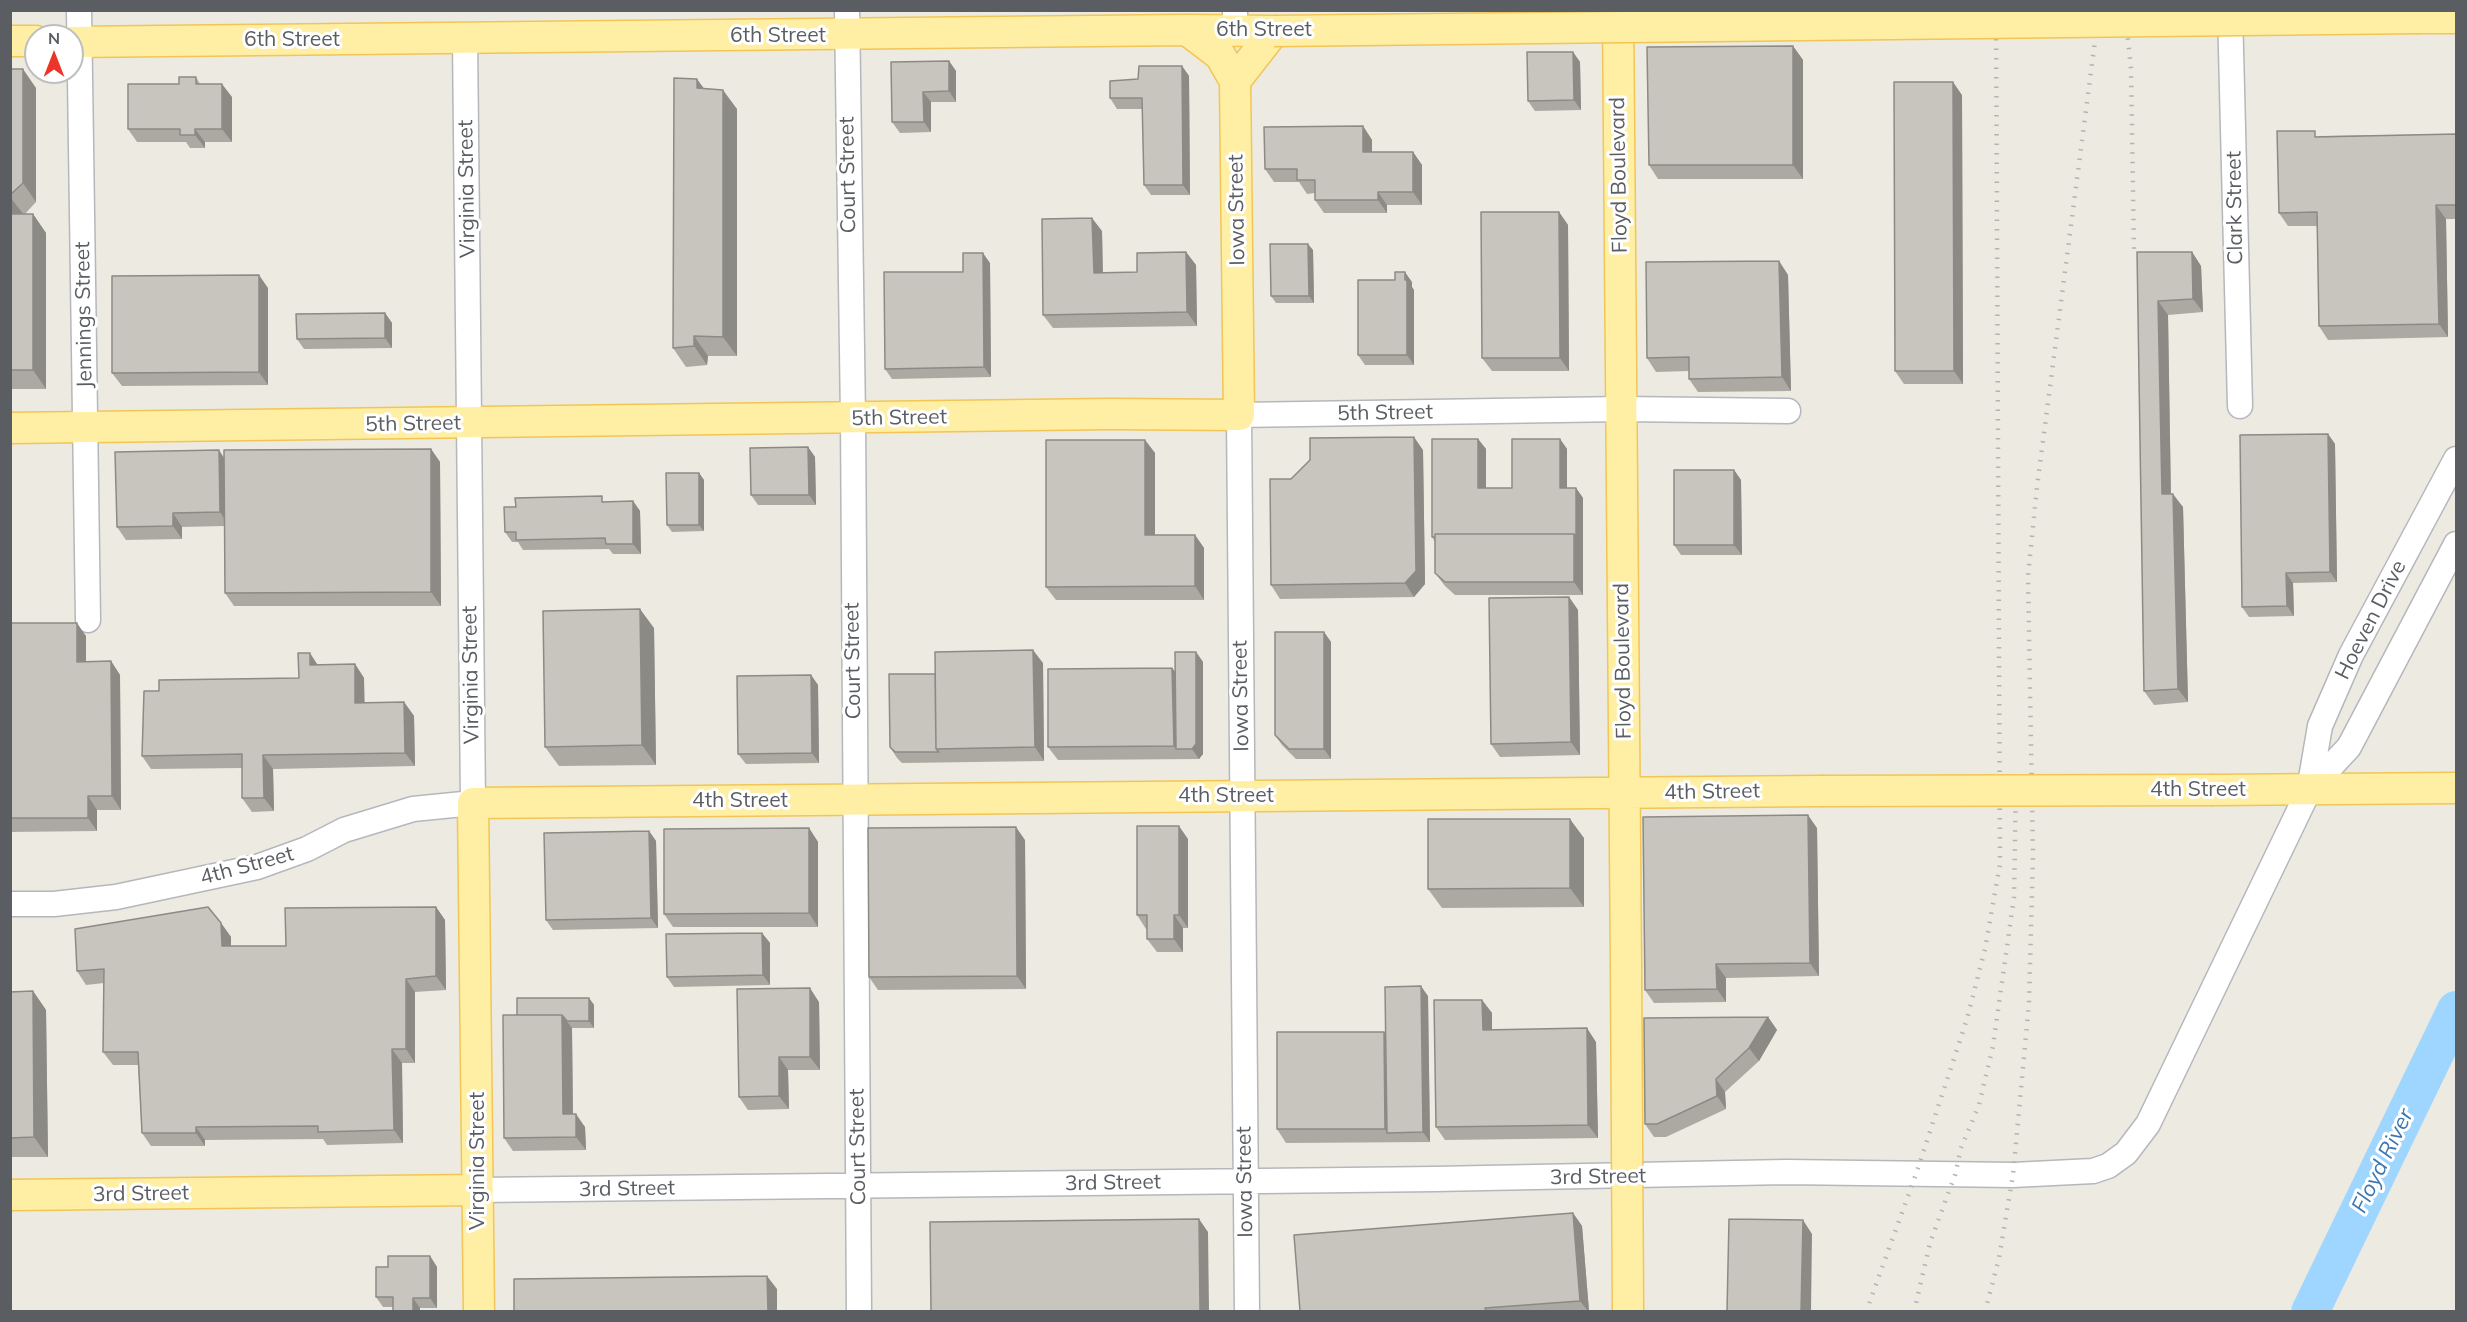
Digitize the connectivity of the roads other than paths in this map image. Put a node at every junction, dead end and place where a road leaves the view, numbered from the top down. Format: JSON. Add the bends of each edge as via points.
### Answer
{"nodes":[{"id":1,"x":1617,"y":10,"type":"edge"},
{"id":2,"x":2230,"y":10,"type":"edge"},
{"id":3,"x":2457,"y":18,"type":"edge"},
{"id":4,"x":1235,"y":20,"type":"edge"},
{"id":5,"x":847,"y":23,"type":"edge"},
{"id":6,"x":1187,"y":30,"type":"junction"},
{"id":7,"x":1274,"y":31,"type":"junction"},
{"id":8,"x":465,"y":38,"type":"junction"},
{"id":9,"x":84,"y":42,"type":"edge"},
{"id":10,"x":1235,"y":81,"type":"junction"},
{"id":11,"x":77,"y":84,"type":"edge"},
{"id":12,"x":2240,"y":406,"type":"dead end"},
{"id":13,"x":1622,"y":409,"type":"junction"},
{"id":14,"x":1788,"y":411,"type":"dead end"},
{"id":15,"x":1239,"y":416,"type":"junction"},
{"id":16,"x":853,"y":418,"type":"junction"},
{"id":17,"x":470,"y":423,"type":"junction"},
{"id":18,"x":85,"y":427,"type":"junction"},
{"id":19,"x":10,"y":428,"type":"edge"},
{"id":20,"x":2457,"y":459,"type":"edge"},
{"id":21,"x":2457,"y":544,"type":"edge"},
{"id":22,"x":88,"y":620,"type":"dead end"},
{"id":23,"x":2457,"y":788,"type":"edge"},
{"id":24,"x":2309,"y":790,"type":"junction"},
{"id":25,"x":1626,"y":793,"type":"junction"},
{"id":26,"x":1242,"y":796,"type":"junction"},
{"id":27,"x":855,"y":800,"type":"junction"},
{"id":28,"x":473,"y":803,"type":"junction"},
{"id":29,"x":10,"y":904,"type":"edge"},
{"id":30,"x":2168,"y":1081,"type":"joint"},
{"id":31,"x":1245,"y":1181,"type":"junction"},
{"id":32,"x":859,"y":1186,"type":"junction"},
{"id":33,"x":478,"y":1190,"type":"junction"},
{"id":34,"x":10,"y":1195,"type":"edge"},
{"id":35,"x":479,"y":1311,"type":"edge"},
{"id":36,"x":859,"y":1311,"type":"edge"},
{"id":37,"x":1246,"y":1311,"type":"edge"},
{"id":38,"x":1628,"y":1311,"type":"edge"}],
"edges":[{"from":1,"to":13,"type":"main road","name":"Floyd Boulevard"},
{"from":2,"to":12,"type":"street","name":"Clark Street"},
{"from":3,"to":7,"type":"main road","name":"6th Street","bridge":true},
{"from":4,"to":6,"type":"main road","name":"6th Street"},
{"from":4,"to":7,"type":"main road","name":"6th Street"},
{"from":5,"to":6,"type":"main road","name":"6th Street"},
{"from":5,"to":8,"type":"main road","name":"6th Street"},
{"from":5,"to":16,"type":"street","name":"Court Street"},
{"from":6,"to":10,"type":"main road","name":"Iowa Street","via":[[1220,55]]},
{"from":7,"to":10,"type":"main road"},
{"from":8,"to":9,"type":"main road","name":"6th Street"},
{"from":8,"to":17,"type":"street","name":"Virginia Street"},
{"from":10,"to":15,"type":"main road","name":"Iowa Street"},
{"from":11,"to":18,"type":"street","name":"Jennings Street"},
{"from":13,"to":14,"type":"street","name":"5th Street"},
{"from":13,"to":15,"type":"street","name":"5th Street"},
{"from":13,"to":25,"type":"main road","name":"Floyd Boulevard"},
{"from":15,"to":16,"type":"main road","name":"5th Street"},
{"from":15,"to":26,"type":"street","name":"Iowa Street"},
{"from":16,"to":17,"type":"main road","name":"5th Street"},
{"from":16,"to":27,"type":"street","name":"Court Street"},
{"from":17,"to":18,"type":"main road","name":"5th Street"},
{"from":17,"to":28,"type":"street","name":"Virginia Street"},
{"from":18,"to":19,"type":"main road","name":"5th Street"},
{"from":18,"to":22,"type":"street","name":"Jennings Street"},
{"from":20,"to":24,"type":"street","name":"Hoeven Drive","via":[[2347,665],[2320,726]]},
{"from":21,"to":24,"type":"street","name":"Hoeven Drive","via":[[2349,747]]},
{"from":23,"to":24,"type":"main road","name":"4th Street"},
{"from":24,"to":25,"type":"main road","name":"4th Street","bridge":true},
{"from":24,"to":30,"type":"street","name":"Hoeven Drive"},
{"from":25,"to":26,"type":"main road","name":"4th Street"},
{"from":25,"to":38,"type":"main road","name":"Floyd Boulevard","bridge":true},
{"from":26,"to":27,"type":"main road","name":"4th Street"},
{"from":26,"to":31,"type":"street","name":"Iowa Street"},
{"from":27,"to":28,"type":"main road","name":"4th Street"},
{"from":27,"to":32,"type":"street","name":"Court Street"},
{"from":28,"to":29,"type":"street","name":"4th Street","via":[[413,809],[344,830],[307,849],[257,867],[116,897]]},
{"from":28,"to":33,"type":"main road","name":"Virginia Street"},
{"from":30,"to":31,"type":"street","name":"3rd Street","via":[[2148,1124],[2126,1153],[2108,1166],[2075,1174],[1786,1172]]},
{"from":31,"to":32,"type":"street","name":"3rd Street"},
{"from":31,"to":37,"type":"street","name":"Iowa Street"},
{"from":32,"to":33,"type":"street","name":"3rd Street"},
{"from":32,"to":36,"type":"street","name":"Court Street"},
{"from":33,"to":34,"type":"main road","name":"3rd Street"},
{"from":33,"to":35,"type":"main road","name":"Virginia Street"}]}
